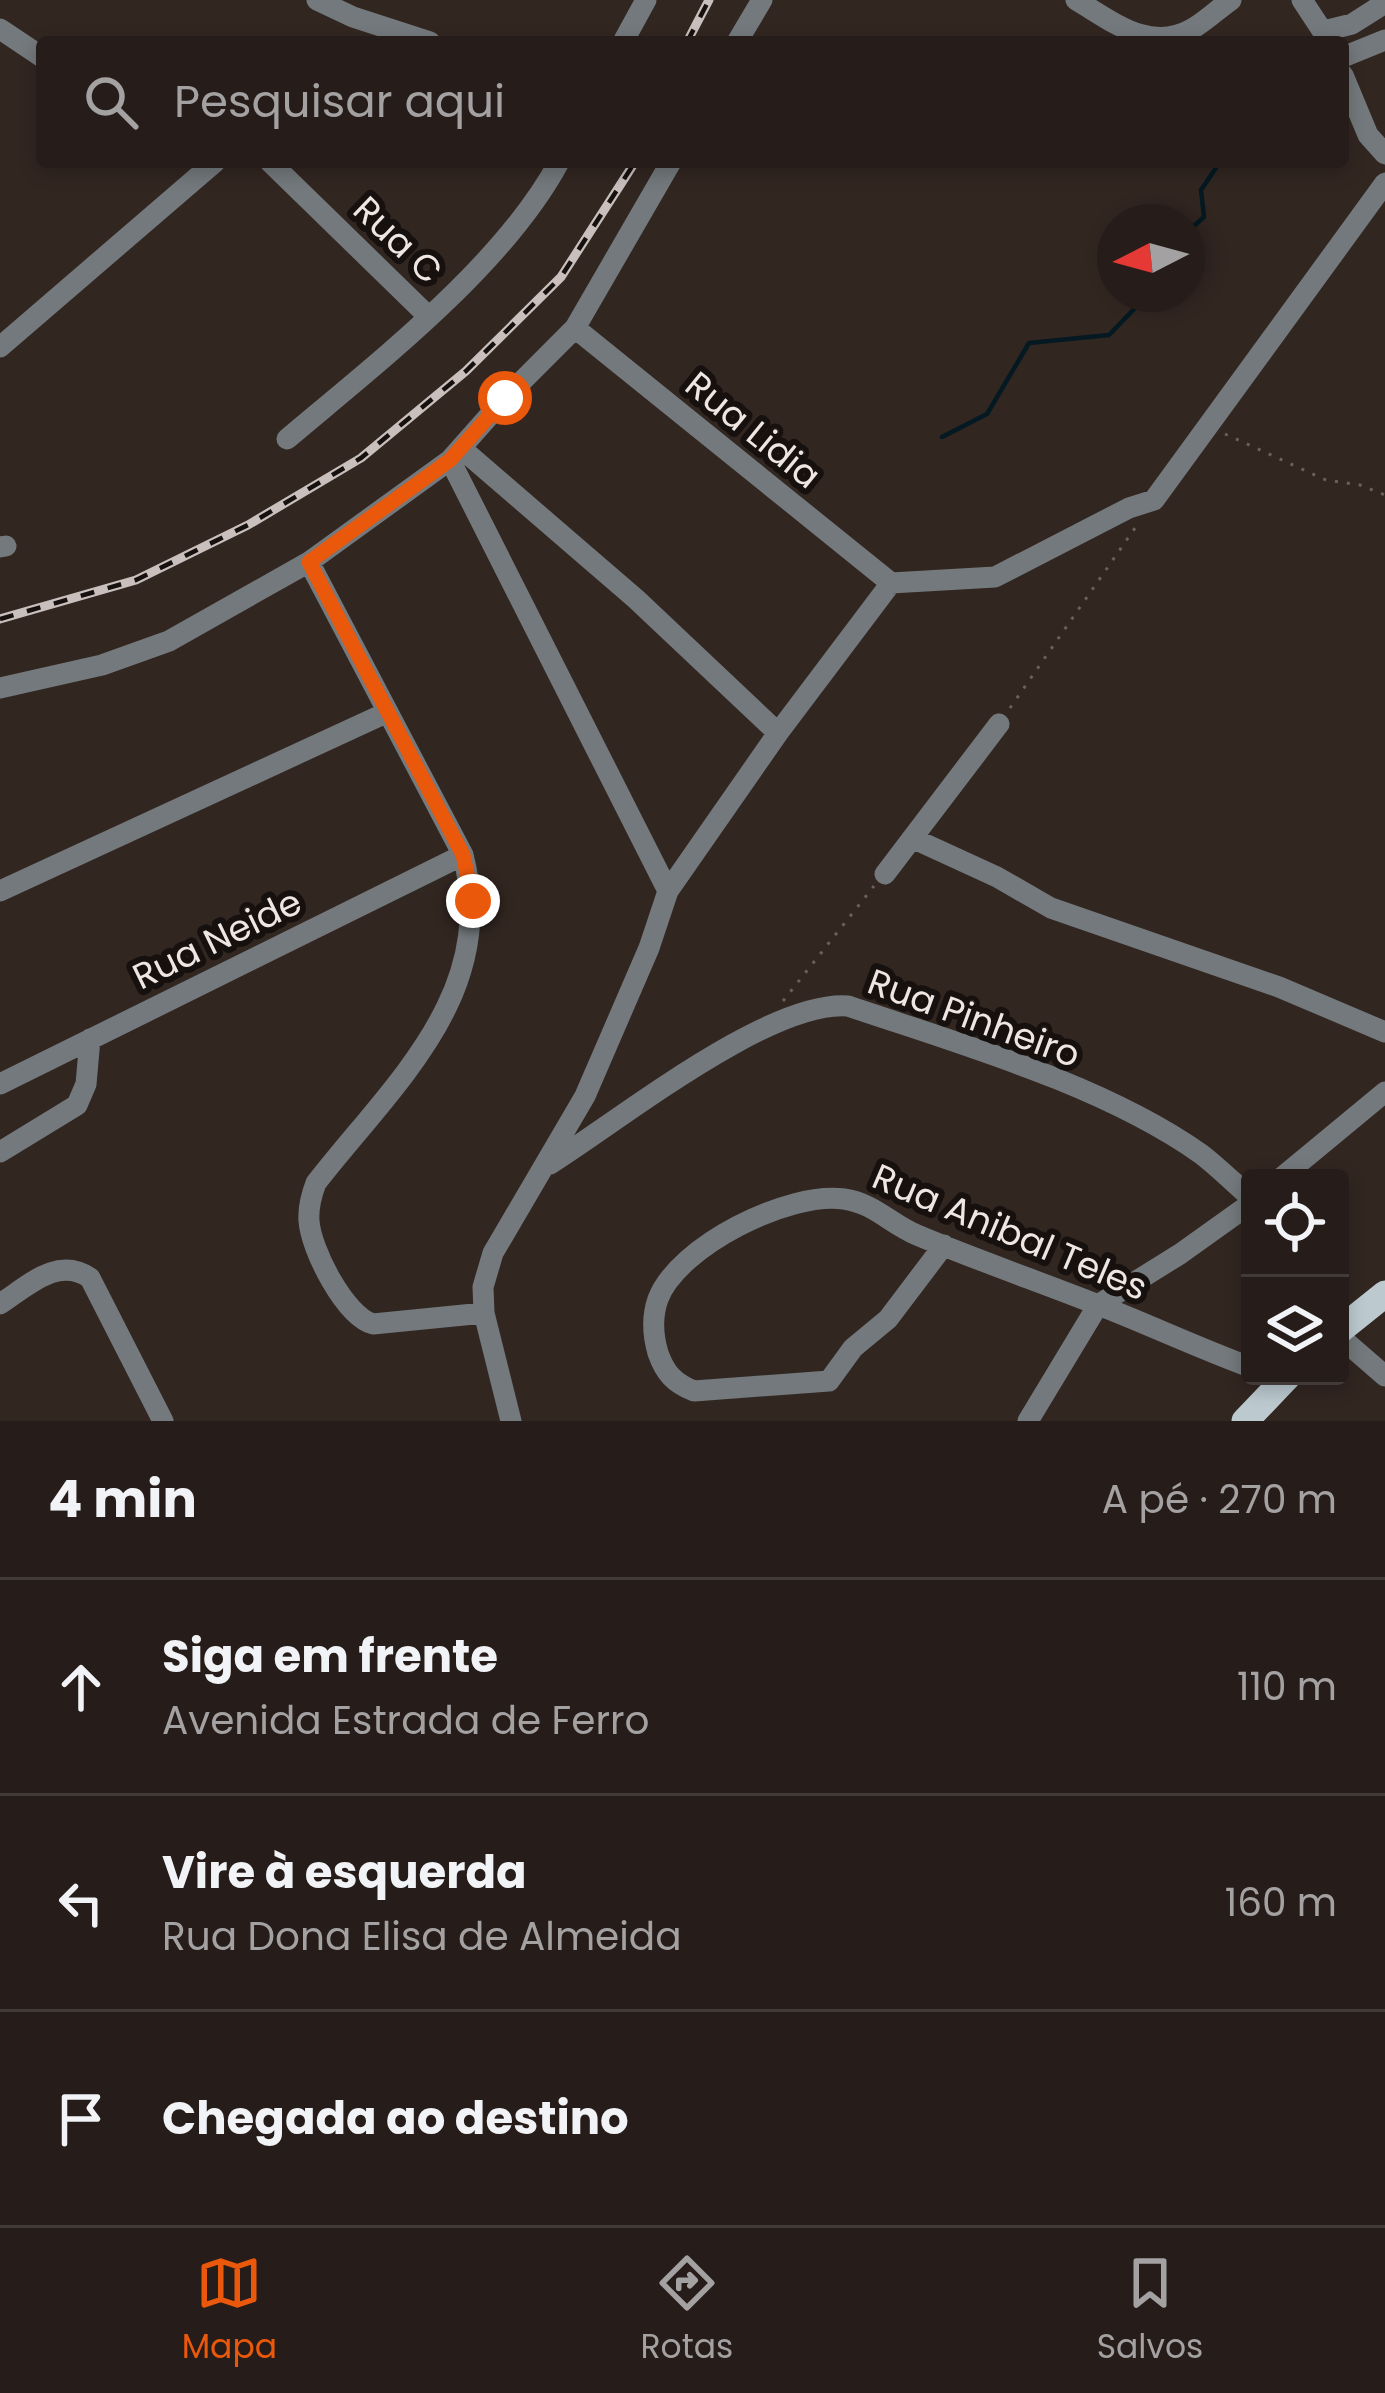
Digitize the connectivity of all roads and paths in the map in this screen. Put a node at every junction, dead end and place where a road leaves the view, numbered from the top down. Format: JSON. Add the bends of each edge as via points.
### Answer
{"nodes":[{"id":1,"x":317,"y":0,"type":"edge"},
{"id":2,"x":762,"y":0,"type":"edge"},
{"id":3,"x":1076,"y":0,"type":"edge"},
{"id":4,"x":1231,"y":0,"type":"edge"},
{"id":5,"x":1302,"y":0,"type":"edge"},
{"id":6,"x":641,"y":1,"type":"edge"},
{"id":7,"x":1385,"y":3,"type":"edge"},
{"id":8,"x":0,"y":28,"type":"edge"},
{"id":9,"x":1326,"y":35,"type":"edge"},
{"id":10,"x":414,"y":36,"type":"edge"},
{"id":11,"x":626,"y":36,"type":"edge"},
{"id":12,"x":740,"y":36,"type":"edge"},
{"id":13,"x":1139,"y":36,"type":"edge"},
{"id":14,"x":1170,"y":36,"type":"edge"},
{"id":15,"x":1385,"y":40,"type":"edge"},
{"id":16,"x":36,"y":53,"type":"edge"},
{"id":17,"x":1349,"y":55,"type":"edge"},
{"id":18,"x":1349,"y":89,"type":"edge"},
{"id":19,"x":1385,"y":154,"type":"edge"},
{"id":20,"x":208,"y":168,"type":"edge"},
{"id":21,"x":276,"y":168,"type":"edge"},
{"id":22,"x":550,"y":168,"type":"edge"},
{"id":23,"x":667,"y":168,"type":"edge"},
{"id":24,"x":1385,"y":183,"type":"edge"},
{"id":25,"x":428,"y":315,"type":"junction"},
{"id":26,"x":574,"y":328,"type":"junction"},
{"id":27,"x":0,"y":347,"type":"edge"},
{"id":28,"x":1208,"y":423,"type":"junction"},
{"id":29,"x":287,"y":439,"type":"dead end"},
{"id":30,"x":456,"y":454,"type":"junction"},
{"id":31,"x":1385,"y":495,"type":"edge"},
{"id":32,"x":1154,"y":500,"type":"junction"},
{"id":33,"x":309,"y":562,"type":"junction"},
{"id":34,"x":890,"y":583,"type":"junction"},
{"id":35,"x":0,"y":688,"type":"edge"},
{"id":36,"x":388,"y":712,"type":"junction"},
{"id":37,"x":999,"y":724,"type":"joint"},
{"id":38,"x":778,"y":733,"type":"junction"},
{"id":39,"x":912,"y":838,"type":"junction"},
{"id":40,"x":463,"y":855,"type":"junction"},
{"id":41,"x":885,"y":874,"type":"joint"},
{"id":42,"x":0,"y":891,"type":"edge"},
{"id":43,"x":668,"y":892,"type":"junction"},
{"id":44,"x":764,"y":1026,"type":"junction"},
{"id":45,"x":1385,"y":1032,"type":"edge"},
{"id":46,"x":90,"y":1039,"type":"junction"},
{"id":47,"x":0,"y":1084,"type":"edge"},
{"id":48,"x":1385,"y":1092,"type":"edge"},
{"id":49,"x":0,"y":1152,"type":"edge"},
{"id":50,"x":546,"y":1166,"type":"junction"},
{"id":51,"x":1292,"y":1169,"type":"edge"},
{"id":52,"x":1241,"y":1192,"type":"edge"},
{"id":53,"x":1241,"y":1207,"type":"edge"},
{"id":54,"x":944,"y":1245,"type":"junction"},
{"id":55,"x":1385,"y":1294,"type":"edge"},
{"id":56,"x":0,"y":1304,"type":"edge"},
{"id":57,"x":1098,"y":1305,"type":"junction"},
{"id":58,"x":484,"y":1313,"type":"junction"},
{"id":59,"x":1349,"y":1326,"type":"edge"},
{"id":60,"x":1349,"y":1342,"type":"edge"},
{"id":61,"x":1241,"y":1363,"type":"edge"},
{"id":62,"x":1385,"y":1376,"type":"edge"},
{"id":63,"x":1276,"y":1385,"type":"edge"},
{"id":64,"x":1257,"y":1417,"type":"edge"},
{"id":65,"x":153,"y":1418,"type":"edge"},
{"id":66,"x":511,"y":1421,"type":"edge"},
{"id":67,"x":1028,"y":1421,"type":"edge"}],
"edges":[{"from":1,"to":10,"type":"street"},
{"from":2,"to":12,"type":"street"},
{"from":3,"to":13,"type":"street"},
{"from":4,"to":14,"type":"street"},
{"from":5,"to":9,"type":"street"},
{"from":6,"to":11,"type":"street"},
{"from":7,"to":9,"type":"street"},
{"from":8,"to":16,"type":"street"},
{"from":15,"to":17,"type":"street"},
{"from":18,"to":19,"type":"street"},
{"from":20,"to":27,"type":"street"},
{"from":21,"to":25,"type":"street","name":"Rua C"},
{"from":22,"to":25,"type":"street","via":[[533,207]]},
{"from":23,"to":26,"type":"street"},
{"from":24,"to":28,"type":"street"},
{"from":25,"to":29,"type":"street"},
{"from":26,"to":30,"type":"street"},
{"from":26,"to":34,"type":"street","name":"Rua Lidia"},
{"from":28,"to":31,"type":"path","via":[[1326,480]]},
{"from":28,"to":32,"type":"street"},
{"from":30,"to":33,"type":"street"},
{"from":30,"to":38,"type":"street","via":[[636,599]]},
{"from":30,"to":43,"type":"street"},
{"from":32,"to":34,"type":"street","via":[[995,577]]},
{"from":32,"to":37,"type":"path"},
{"from":33,"to":35,"type":"street","via":[[169,641]]},
{"from":33,"to":36,"type":"street"},
{"from":34,"to":38,"type":"street"},
{"from":36,"to":40,"type":"street"},
{"from":36,"to":42,"type":"street"},
{"from":37,"to":39,"type":"street"},
{"from":38,"to":43,"type":"street"},
{"from":39,"to":41,"type":"street"},
{"from":39,"to":45,"type":"street","via":[[1051,908]]},
{"from":40,"to":46,"type":"street","name":"Rua Neide"},
{"from":40,"to":58,"type":"street","via":[[472,920],[451,1001],[434,1036],[316,1183],[309,1221],[358,1318],[374,1324]]},
{"from":41,"to":44,"type":"path"},
{"from":43,"to":50,"type":"street","via":[[585,1096]]},
{"from":44,"to":50,"type":"street","name":"Rua Pinheiro"},
{"from":44,"to":52,"type":"street","name":"Rua Pinheiro","via":[[806,1009],[848,1006],[971,1047],[1160,1130]]},
{"from":46,"to":47,"type":"street","name":"Rua Neide"},
{"from":46,"to":49,"type":"street","via":[[77,1105]]},
{"from":48,"to":51,"type":"street"},
{"from":50,"to":58,"type":"street","via":[[493,1252]]},
{"from":53,"to":57,"type":"street"},
{"from":54,"to":54,"type":"street","name":"Rua Anibal Teles","via":[[868,1205],[841,1198],[789,1204],[706,1247],[670,1278],[653,1319],[663,1366],[694,1391],[829,1381]]},
{"from":54,"to":57,"type":"street","name":"Rua Anibal Teles"},
{"from":55,"to":59,"type":"main road"},
{"from":56,"to":65,"type":"street","via":[[61,1267],[90,1278]]},
{"from":57,"to":61,"type":"street","name":"Rua Anibal Teles"},
{"from":57,"to":67,"type":"street"},
{"from":58,"to":66,"type":"street"},
{"from":60,"to":62,"type":"street"},
{"from":63,"to":64,"type":"main road"}]}
